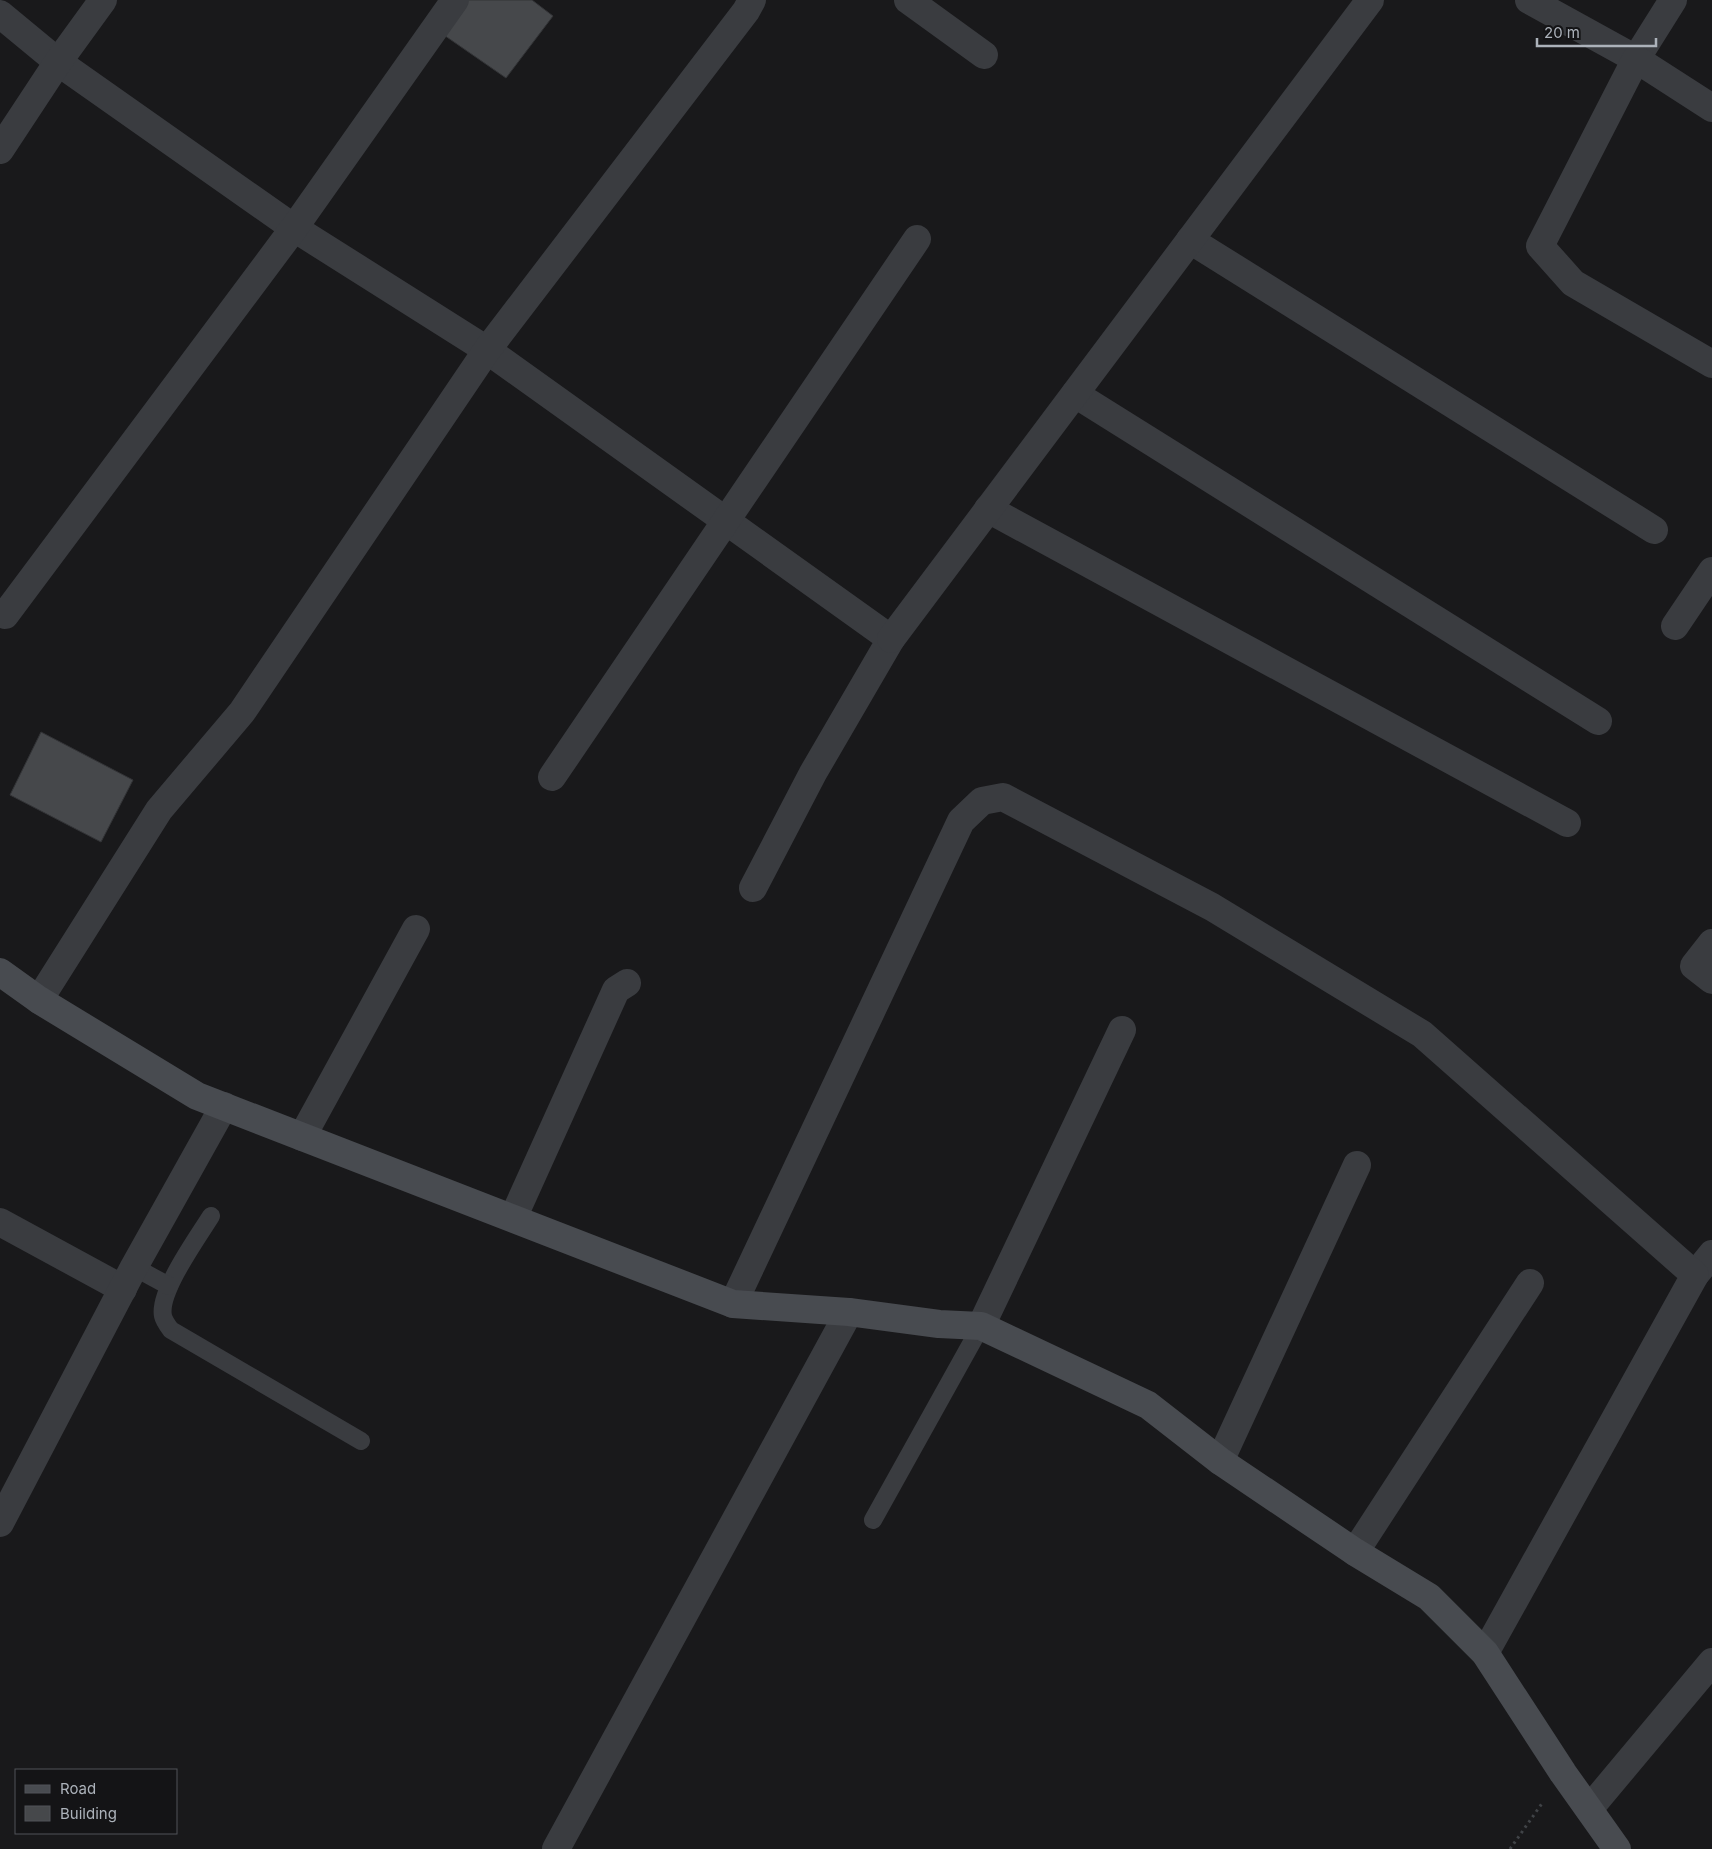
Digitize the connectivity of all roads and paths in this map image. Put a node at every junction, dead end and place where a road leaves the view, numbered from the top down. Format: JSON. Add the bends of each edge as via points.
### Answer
{"nodes":[{"id":1,"x":103,"y":0,"type":"edge"},
{"id":2,"x":455,"y":0,"type":"edge"},
{"id":3,"x":752,"y":0,"type":"edge"},
{"id":4,"x":908,"y":0,"type":"edge"},
{"id":5,"x":1370,"y":0,"type":"edge"},
{"id":6,"x":1529,"y":0,"type":"edge"},
{"id":7,"x":1672,"y":0,"type":"edge"},
{"id":8,"x":0,"y":14,"type":"edge"},
{"id":9,"x":984,"y":55,"type":"dead end"},
{"id":10,"x":1636,"y":59,"type":"junction"},
{"id":11,"x":58,"y":62,"type":"junction"},
{"id":12,"x":1712,"y":108,"type":"edge"},
{"id":13,"x":0,"y":150,"type":"edge"},
{"id":14,"x":294,"y":228,"type":"junction"},
{"id":15,"x":917,"y":240,"type":"dead end"},
{"id":16,"x":1190,"y":240,"type":"junction"},
{"id":17,"x":488,"y":350,"type":"junction"},
{"id":18,"x":1712,"y":364,"type":"edge"},
{"id":19,"x":1075,"y":394,"type":"junction"},
{"id":20,"x":988,"y":509,"type":"junction"},
{"id":21,"x":727,"y":521,"type":"junction"},
{"id":22,"x":1654,"y":530,"type":"dead end"},
{"id":23,"x":1712,"y":571,"type":"edge"},
{"id":24,"x":5,"y":615,"type":"dead end"},
{"id":25,"x":1675,"y":626,"type":"dead end"},
{"id":26,"x":890,"y":639,"type":"junction"},
{"id":27,"x":1598,"y":721,"type":"dead end"},
{"id":28,"x":552,"y":777,"type":"dead end"},
{"id":29,"x":1568,"y":823,"type":"dead end"},
{"id":30,"x":753,"y":888,"type":"dead end"},
{"id":31,"x":416,"y":929,"type":"dead end"},
{"id":32,"x":1712,"y":943,"type":"edge"},
{"id":33,"x":0,"y":972,"type":"edge"},
{"id":34,"x":1712,"y":980,"type":"edge"},
{"id":35,"x":627,"y":983,"type":"dead end"},
{"id":36,"x":40,"y":1000,"type":"junction"},
{"id":37,"x":1122,"y":1030,"type":"dead end"},
{"id":38,"x":224,"y":1106,"type":"junction"},
{"id":39,"x":302,"y":1137,"type":"junction"},
{"id":40,"x":1357,"y":1165,"type":"dead end"},
{"id":41,"x":211,"y":1216,"type":"dead end"},
{"id":42,"x":512,"y":1218,"type":"junction"},
{"id":43,"x":0,"y":1222,"type":"edge"},
{"id":44,"x":1704,"y":1265,"type":"edge"},
{"id":45,"x":128,"y":1278,"type":"junction"},
{"id":46,"x":1530,"y":1283,"type":"dead end"},
{"id":47,"x":169,"y":1286,"type":"junction"},
{"id":48,"x":733,"y":1304,"type":"junction"},
{"id":49,"x":849,"y":1312,"type":"junction"},
{"id":50,"x":981,"y":1326,"type":"junction"},
{"id":51,"x":361,"y":1442,"type":"dead end"},
{"id":52,"x":1220,"y":1462,"type":"junction"},
{"id":53,"x":872,"y":1520,"type":"dead end"},
{"id":54,"x":0,"y":1523,"type":"edge"},
{"id":55,"x":1355,"y":1552,"type":"junction"},
{"id":56,"x":1485,"y":1653,"type":"junction"},
{"id":57,"x":1712,"y":1662,"type":"edge"},
{"id":58,"x":1563,"y":1773,"type":"junction"},
{"id":59,"x":1589,"y":1808,"type":"junction"},
{"id":60,"x":556,"y":1849,"type":"edge"},
{"id":61,"x":1510,"y":1849,"type":"edge"},
{"id":62,"x":1617,"y":1849,"type":"edge"}],
"edges":[{"from":1,"to":11,"type":"street"},
{"from":2,"to":14,"type":"street"},
{"from":3,"to":17,"type":"street"},
{"from":4,"to":9,"type":"street"},
{"from":5,"to":16,"type":"street"},
{"from":6,"to":10,"type":"street"},
{"from":7,"to":10,"type":"street"},
{"from":8,"to":11,"type":"street"},
{"from":10,"to":12,"type":"street"},
{"from":10,"to":18,"type":"street","via":[[1540,246],[1573,283]]},
{"from":11,"to":13,"type":"street"},
{"from":11,"to":14,"type":"street"},
{"from":14,"to":17,"type":"street"},
{"from":14,"to":24,"type":"street"},
{"from":15,"to":21,"type":"street"},
{"from":16,"to":19,"type":"street"},
{"from":16,"to":22,"type":"street"},
{"from":17,"to":21,"type":"street"},
{"from":17,"to":36,"type":"street","via":[[242,712],[159,810]]},
{"from":19,"to":20,"type":"street"},
{"from":19,"to":27,"type":"street"},
{"from":20,"to":26,"type":"street"},
{"from":20,"to":29,"type":"street"},
{"from":21,"to":26,"type":"street"},
{"from":21,"to":28,"type":"street"},
{"from":23,"to":25,"type":"street"},
{"from":26,"to":30,"type":"street","via":[[813,773]]},
{"from":31,"to":39,"type":"street"},
{"from":32,"to":34,"type":"street","via":[[1694,966]]},
{"from":33,"to":36,"type":"street"},
{"from":35,"to":42,"type":"street","via":[[616,990]]},
{"from":36,"to":38,"type":"street","via":[[197,1096]]},
{"from":37,"to":50,"type":"street"},
{"from":38,"to":39,"type":"street"},
{"from":38,"to":45,"type":"street"},
{"from":39,"to":42,"type":"street"},
{"from":40,"to":52,"type":"street"},
{"from":41,"to":47,"type":"lane"},
{"from":42,"to":48,"type":"street"},
{"from":43,"to":45,"type":"street"},
{"from":44,"to":48,"type":"street","via":[[1422,1034],[1212,907],[1002,798],[982,801],[961,821]]},
{"from":44,"to":56,"type":"street"},
{"from":45,"to":47,"type":"lane"},
{"from":45,"to":54,"type":"street"},
{"from":46,"to":55,"type":"street"},
{"from":47,"to":51,"type":"lane","via":[[163,1317],[170,1330]]},
{"from":48,"to":49,"type":"street"},
{"from":49,"to":50,"type":"street"},
{"from":49,"to":60,"type":"street"},
{"from":50,"to":52,"type":"street","via":[[1148,1405]]},
{"from":50,"to":53,"type":"lane"},
{"from":52,"to":55,"type":"street"},
{"from":55,"to":56,"type":"street","via":[[1428,1597]]},
{"from":56,"to":58,"type":"street"},
{"from":57,"to":59,"type":"street"},
{"from":58,"to":59,"type":"street"},
{"from":58,"to":61,"type":"path"},
{"from":59,"to":62,"type":"street"}]}
